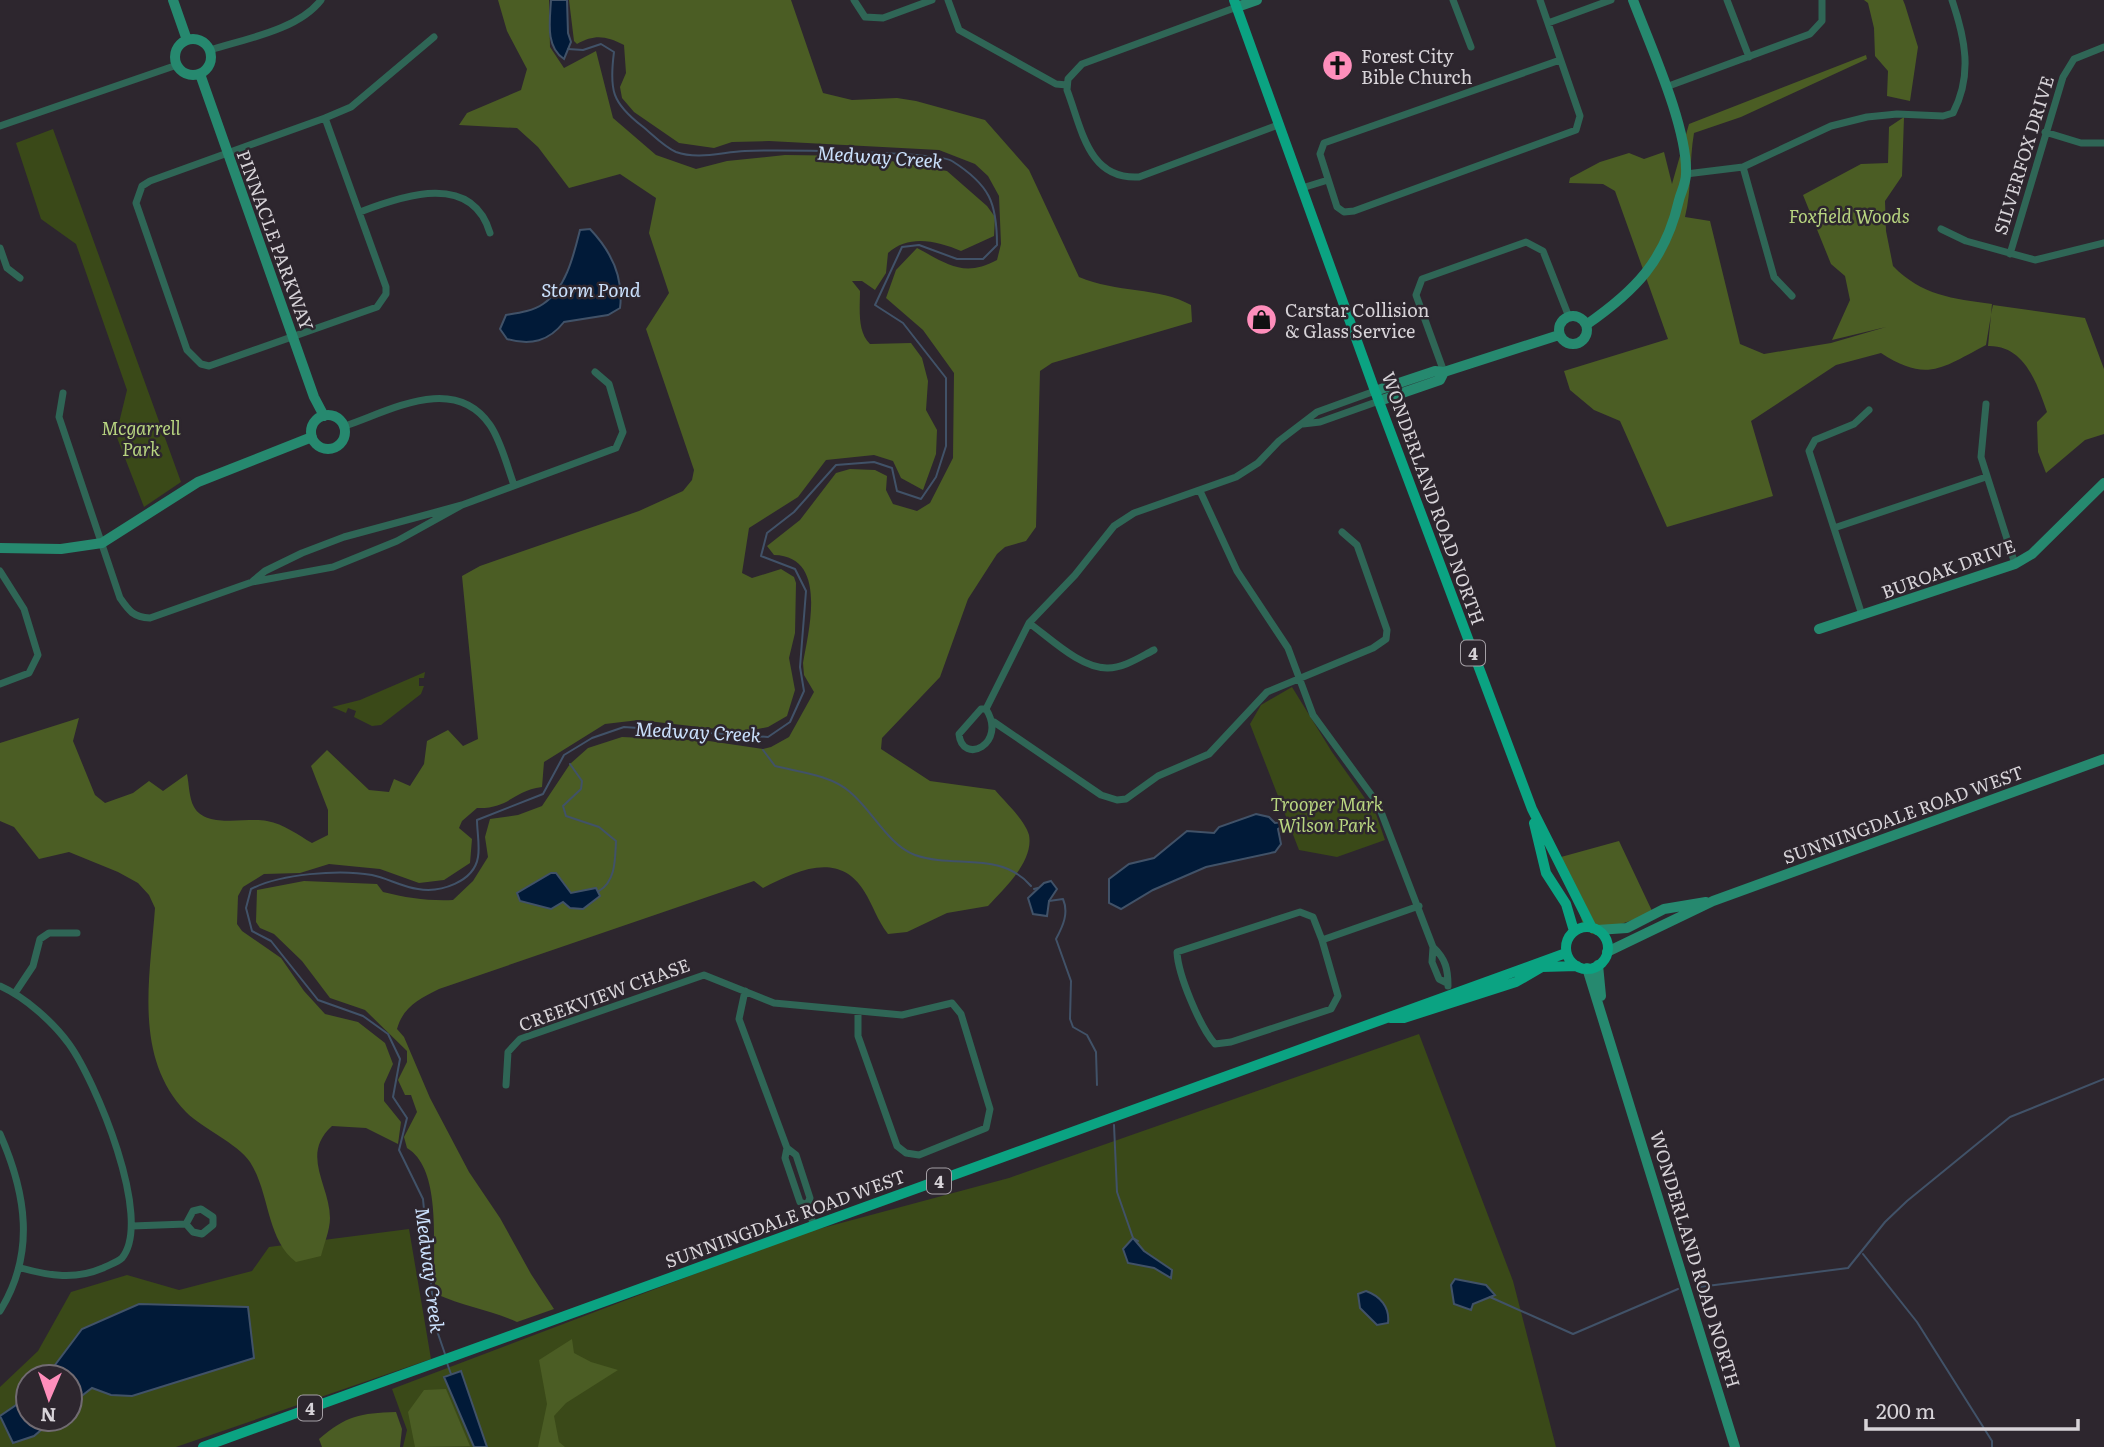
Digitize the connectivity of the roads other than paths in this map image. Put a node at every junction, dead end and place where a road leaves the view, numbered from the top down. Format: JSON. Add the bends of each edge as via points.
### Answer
{"nodes":[{"id":1,"x":173,"y":0,"type":"edge"},
{"id":2,"x":321,"y":0,"type":"edge"},
{"id":3,"x":854,"y":0,"type":"edge"},
{"id":4,"x":932,"y":0,"type":"edge"},
{"id":5,"x":948,"y":0,"type":"edge"},
{"id":6,"x":1257,"y":0,"type":"edge"},
{"id":7,"x":1453,"y":0,"type":"edge"},
{"id":8,"x":1540,"y":0,"type":"edge"},
{"id":9,"x":1611,"y":0,"type":"edge"},
{"id":10,"x":1633,"y":0,"type":"edge"},
{"id":11,"x":1727,"y":0,"type":"edge"},
{"id":12,"x":1822,"y":0,"type":"edge"},
{"id":13,"x":1952,"y":0,"type":"edge"},
{"id":14,"x":1236,"y":4,"type":"edge"},
{"id":15,"x":1548,"y":23,"type":"junction"},
{"id":16,"x":434,"y":37,"type":"dead end"},
{"id":17,"x":187,"y":40,"type":"junction"},
{"id":18,"x":1471,"y":47,"type":"dead end"},
{"id":19,"x":2104,"y":47,"type":"edge"},
{"id":20,"x":210,"y":50,"type":"junction"},
{"id":21,"x":1749,"y":57,"type":"junction"},
{"id":22,"x":1560,"y":60,"type":"junction"},
{"id":23,"x":177,"y":65,"type":"junction"},
{"id":24,"x":200,"y":74,"type":"junction"},
{"id":25,"x":1066,"y":85,"type":"junction"},
{"id":26,"x":1667,"y":87,"type":"junction"},
{"id":27,"x":325,"y":118,"type":"junction"},
{"id":28,"x":0,"y":125,"type":"edge"},
{"id":29,"x":1278,"y":125,"type":"junction"},
{"id":30,"x":2046,"y":132,"type":"junction"},
{"id":31,"x":2104,"y":144,"type":"edge"},
{"id":32,"x":227,"y":153,"type":"junction"},
{"id":33,"x":1743,"y":167,"type":"junction"},
{"id":34,"x":1686,"y":174,"type":"junction"},
{"id":35,"x":1328,"y":180,"type":"junction"},
{"id":36,"x":1302,"y":188,"type":"junction"},
{"id":37,"x":360,"y":212,"type":"junction"},
{"id":38,"x":1941,"y":229,"type":"dead end"},
{"id":39,"x":490,"y":233,"type":"dead end"},
{"id":40,"x":2104,"y":243,"type":"edge"},
{"id":41,"x":0,"y":248,"type":"edge"},
{"id":42,"x":2010,"y":254,"type":"junction"},
{"id":43,"x":20,"y":278,"type":"dead end"},
{"id":44,"x":1792,"y":296,"type":"dead end"},
{"id":45,"x":1569,"y":317,"type":"junction"},
{"id":46,"x":1586,"y":325,"type":"junction"},
{"id":47,"x":295,"y":335,"type":"junction"},
{"id":48,"x":1559,"y":335,"type":"junction"},
{"id":49,"x":595,"y":372,"type":"dead end"},
{"id":50,"x":1444,"y":372,"type":"junction"},
{"id":51,"x":63,"y":393,"type":"dead end"},
{"id":52,"x":1377,"y":396,"type":"junction"},
{"id":53,"x":1986,"y":404,"type":"dead end"},
{"id":54,"x":1869,"y":410,"type":"dead end"},
{"id":55,"x":324,"y":416,"type":"junction"},
{"id":56,"x":345,"y":426,"type":"junction"},
{"id":57,"x":312,"y":437,"type":"junction"},
{"id":58,"x":1986,"y":477,"type":"junction"},
{"id":59,"x":2104,"y":483,"type":"edge"},
{"id":60,"x":514,"y":485,"type":"junction"},
{"id":61,"x":1200,"y":491,"type":"junction"},
{"id":62,"x":462,"y":505,"type":"junction"},
{"id":63,"x":1834,"y":528,"type":"junction"},
{"id":64,"x":1342,"y":532,"type":"dead end"},
{"id":65,"x":102,"y":543,"type":"junction"},
{"id":66,"x":0,"y":548,"type":"edge"},
{"id":67,"x":2015,"y":564,"type":"junction"},
{"id":68,"x":0,"y":571,"type":"edge"},
{"id":69,"x":253,"y":582,"type":"junction"},
{"id":70,"x":1862,"y":615,"type":"junction"},
{"id":71,"x":1029,"y":622,"type":"junction"},
{"id":72,"x":1819,"y":629,"type":"dead end"},
{"id":73,"x":1154,"y":650,"type":"dead end"},
{"id":74,"x":1298,"y":677,"type":"junction"},
{"id":75,"x":0,"y":684,"type":"edge"},
{"id":76,"x":986,"y":709,"type":"junction"},
{"id":77,"x":994,"y":722,"type":"junction"},
{"id":78,"x":2104,"y":760,"type":"edge"},
{"id":79,"x":1532,"y":809,"type":"junction"},
{"id":80,"x":1713,"y":901,"type":"junction"},
{"id":81,"x":1419,"y":906,"type":"junction"},
{"id":82,"x":1595,"y":929,"type":"junction"},
{"id":83,"x":1574,"y":931,"type":"junction"},
{"id":84,"x":77,"y":933,"type":"dead end"},
{"id":85,"x":1322,"y":940,"type":"junction"},
{"id":86,"x":1607,"y":952,"type":"junction"},
{"id":87,"x":1566,"y":953,"type":"junction"},
{"id":88,"x":1587,"y":966,"type":"junction"},
{"id":89,"x":0,"y":986,"type":"edge"},
{"id":90,"x":1449,"y":988,"type":"junction"},
{"id":91,"x":745,"y":991,"type":"junction"},
{"id":92,"x":15,"y":993,"type":"junction"},
{"id":93,"x":858,"y":1011,"type":"junction"},
{"id":94,"x":1390,"y":1018,"type":"junction"},
{"id":95,"x":506,"y":1086,"type":"dead end"},
{"id":96,"x":0,"y":1134,"type":"edge"},
{"id":97,"x":186,"y":1224,"type":"dead end"},
{"id":98,"x":132,"y":1226,"type":"junction"},
{"id":99,"x":814,"y":1226,"type":"junction"},
{"id":100,"x":21,"y":1268,"type":"junction"},
{"id":101,"x":0,"y":1311,"type":"edge"},
{"id":102,"x":203,"y":1447,"type":"edge"},
{"id":103,"x":1735,"y":1447,"type":"edge"}],
"edges":[{"from":1,"to":17,"type":"street"},
{"from":2,"to":20,"type":"street","via":[[313,11],[286,24]]},
{"from":3,"to":4,"type":"street","via":[[865,17],[883,18]]},
{"from":5,"to":25,"type":"street","via":[[958,30],[1056,84]]},
{"from":6,"to":14,"type":"street"},
{"from":7,"to":18,"type":"street"},
{"from":8,"to":15,"type":"street"},
{"from":9,"to":15,"type":"street"},
{"from":10,"to":26,"type":"street"},
{"from":11,"to":21,"type":"street"},
{"from":12,"to":21,"type":"street","via":[[1824,15],[1819,28]]},
{"from":13,"to":33,"type":"street","via":[[1966,47],[1953,113],[1896,114],[1843,123]]},
{"from":14,"to":25,"type":"street","via":[[1082,64]]},
{"from":14,"to":29,"type":"main road","name":"WONDERLAND ROAD NORTH","number":"4"},
{"from":15,"to":22,"type":"street"},
{"from":16,"to":27,"type":"street","via":[[351,107]]},
{"from":17,"to":20,"type":"street","via":[[201,41]]},
{"from":17,"to":23,"type":"street","via":[[177,49]]},
{"from":19,"to":30,"type":"street","name":"SILVERFOX DRIVE","via":[[2080,55],[2068,67]]},
{"from":20,"to":24,"type":"street","via":[[209,65]]},
{"from":21,"to":26,"type":"street"},
{"from":22,"to":35,"type":"street","via":[[1324,143],[1320,154]]},
{"from":22,"to":35,"type":"street","via":[[1580,116],[1579,127],[1572,133],[1354,211],[1337,207]]},
{"from":23,"to":24,"type":"street","via":[[187,74]]},
{"from":23,"to":28,"type":"street"},
{"from":24,"to":32,"type":"street","name":"PINNACLE PARKWAY"},
{"from":25,"to":29,"type":"street","via":[[1095,162],[1109,173],[1126,177],[1139,177]]},
{"from":26,"to":34,"type":"street"},
{"from":27,"to":32,"type":"street"},
{"from":27,"to":37,"type":"street"},
{"from":29,"to":36,"type":"main road","name":"WONDERLAND ROAD NORTH","number":"4"},
{"from":30,"to":31,"type":"street","via":[[2081,143]]},
{"from":30,"to":42,"type":"street","name":"SILVERFOX DRIVE"},
{"from":32,"to":47,"type":"street","name":"PINNACLE PARKWAY"},
{"from":32,"to":47,"type":"street","via":[[150,181],[142,186],[136,203],[187,350],[209,366]]},
{"from":33,"to":34,"type":"street"},
{"from":33,"to":44,"type":"street","via":[[1774,277]]},
{"from":34,"to":46,"type":"street","via":[[1673,229],[1647,274],[1621,301]]},
{"from":35,"to":36,"type":"street"},
{"from":36,"to":52,"type":"main road","name":"WONDERLAND ROAD NORTH","number":"4"},
{"from":37,"to":39,"type":"street","via":[[427,192],[464,199],[478,208]]},
{"from":37,"to":47,"type":"street","via":[[386,287],[382,302]]},
{"from":38,"to":42,"type":"street"},
{"from":40,"to":42,"type":"street","via":[[2043,260]]},
{"from":41,"to":43,"type":"street","via":[[7,268]]},
{"from":45,"to":46,"type":"street"},
{"from":45,"to":48,"type":"street","via":[[1559,326]]},
{"from":45,"to":50,"type":"street","via":[[1543,251],[1526,242],[1422,279],[1416,295]]},
{"from":46,"to":48,"type":"street","via":[[1586,334],[1577,344],[1568,344]]},
{"from":47,"to":55,"type":"street","name":"PINNACLE PARKWAY"},
{"from":48,"to":50,"type":"street"},
{"from":49,"to":60,"type":"street","via":[[609,384],[622,441],[609,452]]},
{"from":50,"to":52,"type":"street","via":[[1435,371]]},
{"from":51,"to":65,"type":"street","via":[[59,417]]},
{"from":52,"to":61,"type":"street","via":[[1317,412],[1258,463]]},
{"from":52,"to":79,"type":"main road","name":"WONDERLAND ROAD NORTH","number":"4"},
{"from":53,"to":58,"type":"street","via":[[1981,457]]},
{"from":54,"to":63,"type":"street","via":[[1861,420],[1811,444],[1810,460]]},
{"from":55,"to":56,"type":"street","via":[[339,418]]},
{"from":55,"to":57,"type":"street","via":[[315,422]]},
{"from":56,"to":57,"type":"street","via":[[343,442],[334,449],[323,449]]},
{"from":56,"to":60,"type":"street","via":[[427,397],[461,402],[491,426]]},
{"from":57,"to":65,"type":"street","via":[[198,482]]},
{"from":58,"to":63,"type":"street"},
{"from":58,"to":67,"type":"street"},
{"from":59,"to":67,"type":"street","name":"BUROAK DRIVE","via":[[2032,554]]},
{"from":60,"to":62,"type":"street"},
{"from":61,"to":71,"type":"street","via":[[1134,513],[1114,526]]},
{"from":61,"to":74,"type":"street","via":[[1228,554],[1288,648]]},
{"from":62,"to":69,"type":"street","via":[[397,541],[333,566]]},
{"from":62,"to":69,"type":"street","via":[[344,537],[265,571]]},
{"from":63,"to":70,"type":"street"},
{"from":64,"to":74,"type":"street","via":[[1357,545],[1387,630],[1386,639]]},
{"from":65,"to":66,"type":"street","via":[[61,549]]},
{"from":65,"to":69,"type":"street","via":[[120,598],[130,613],[139,617],[150,618]]},
{"from":67,"to":70,"type":"street","name":"BUROAK DRIVE"},
{"from":68,"to":75,"type":"street","via":[[23,609],[38,655],[29,673]]},
{"from":70,"to":72,"type":"street","name":"BUROAK DRIVE"},
{"from":71,"to":73,"type":"street","via":[[1089,665],[1122,666]]},
{"from":71,"to":76,"type":"street"},
{"from":74,"to":77,"type":"street","via":[[1268,692],[1209,754],[1158,776],[1126,799],[1101,795]]},
{"from":74,"to":81,"type":"street","via":[[1312,715],[1378,804]]},
{"from":76,"to":77,"type":"street"},
{"from":76,"to":77,"type":"street","via":[[959,734],[960,742],[965,748],[985,746]]},
{"from":78,"to":80,"type":"street","name":"SUNNINGDALE ROAD WEST"},
{"from":79,"to":82,"type":"main road","name":"WONDERLAND ROAD NORTH","number":"4"},
{"from":79,"to":83,"type":"main road","name":"WONDERLAND ROAD NORTH","number":"4","via":[[1539,853],[1566,904]]},
{"from":80,"to":82,"type":"street","name":"SUNNINGDALE ROAD WEST","via":[[1664,909],[1627,928]]},
{"from":80,"to":86,"type":"street","name":"SUNNINGDALE ROAD WEST"},
{"from":81,"to":85,"type":"street"},
{"from":81,"to":90,"type":"street","via":[[1433,947],[1432,962]]},
{"from":82,"to":83,"type":"main road"},
{"from":82,"to":86,"type":"main road","number":"4","via":[[1607,943]]},
{"from":83,"to":87,"type":"main road"},
{"from":84,"to":92,"type":"street","via":[[49,933],[40,939],[33,966]]},
{"from":85,"to":85,"type":"street","via":[[1338,996],[1331,1009],[1215,1044],[1198,1020],[1177,952],[1300,912],[1313,917]]},
{"from":86,"to":88,"type":"main road"},
{"from":87,"to":88,"type":"main road"},
{"from":87,"to":90,"type":"main road","number":"4"},
{"from":88,"to":94,"type":"main road","name":"SUNNINGDALE ROAD WEST","number":"4","via":[[1542,967],[1516,982],[1404,1018]]},
{"from":88,"to":103,"type":"street","name":"WONDERLAND ROAD NORTH"},
{"from":89,"to":92,"type":"street"},
{"from":90,"to":94,"type":"main road","name":"SUNNINGDALE ROAD WEST","number":"4"},
{"from":91,"to":93,"type":"street","name":"CREEKVIEW CHASE","via":[[774,1003]]},
{"from":91,"to":95,"type":"street","name":"CREEKVIEW CHASE","via":[[713,976],[694,976],[520,1039],[508,1052]]},
{"from":91,"to":99,"type":"street","via":[[739,1019],[787,1147],[796,1155]]},
{"from":92,"to":98,"type":"street","via":[[69,1044],[102,1106],[124,1174]]},
{"from":93,"to":93,"type":"street","name":"CREEKVIEW CHASE","via":[[902,1015],[952,1003],[961,1014],[990,1109],[986,1128],[919,1155],[901,1150],[858,1036]]},
{"from":94,"to":99,"type":"main road","name":"SUNNINGDALE ROAD WEST","number":"4"},
{"from":96,"to":100,"type":"street","via":[[24,1208]]},
{"from":97,"to":98,"type":"street"},
{"from":98,"to":100,"type":"street","via":[[121,1259],[87,1275],[56,1277]]},
{"from":99,"to":102,"type":"main road","name":"SUNNINGDALE ROAD WEST","number":"4"},
{"from":100,"to":101,"type":"street"}]}
